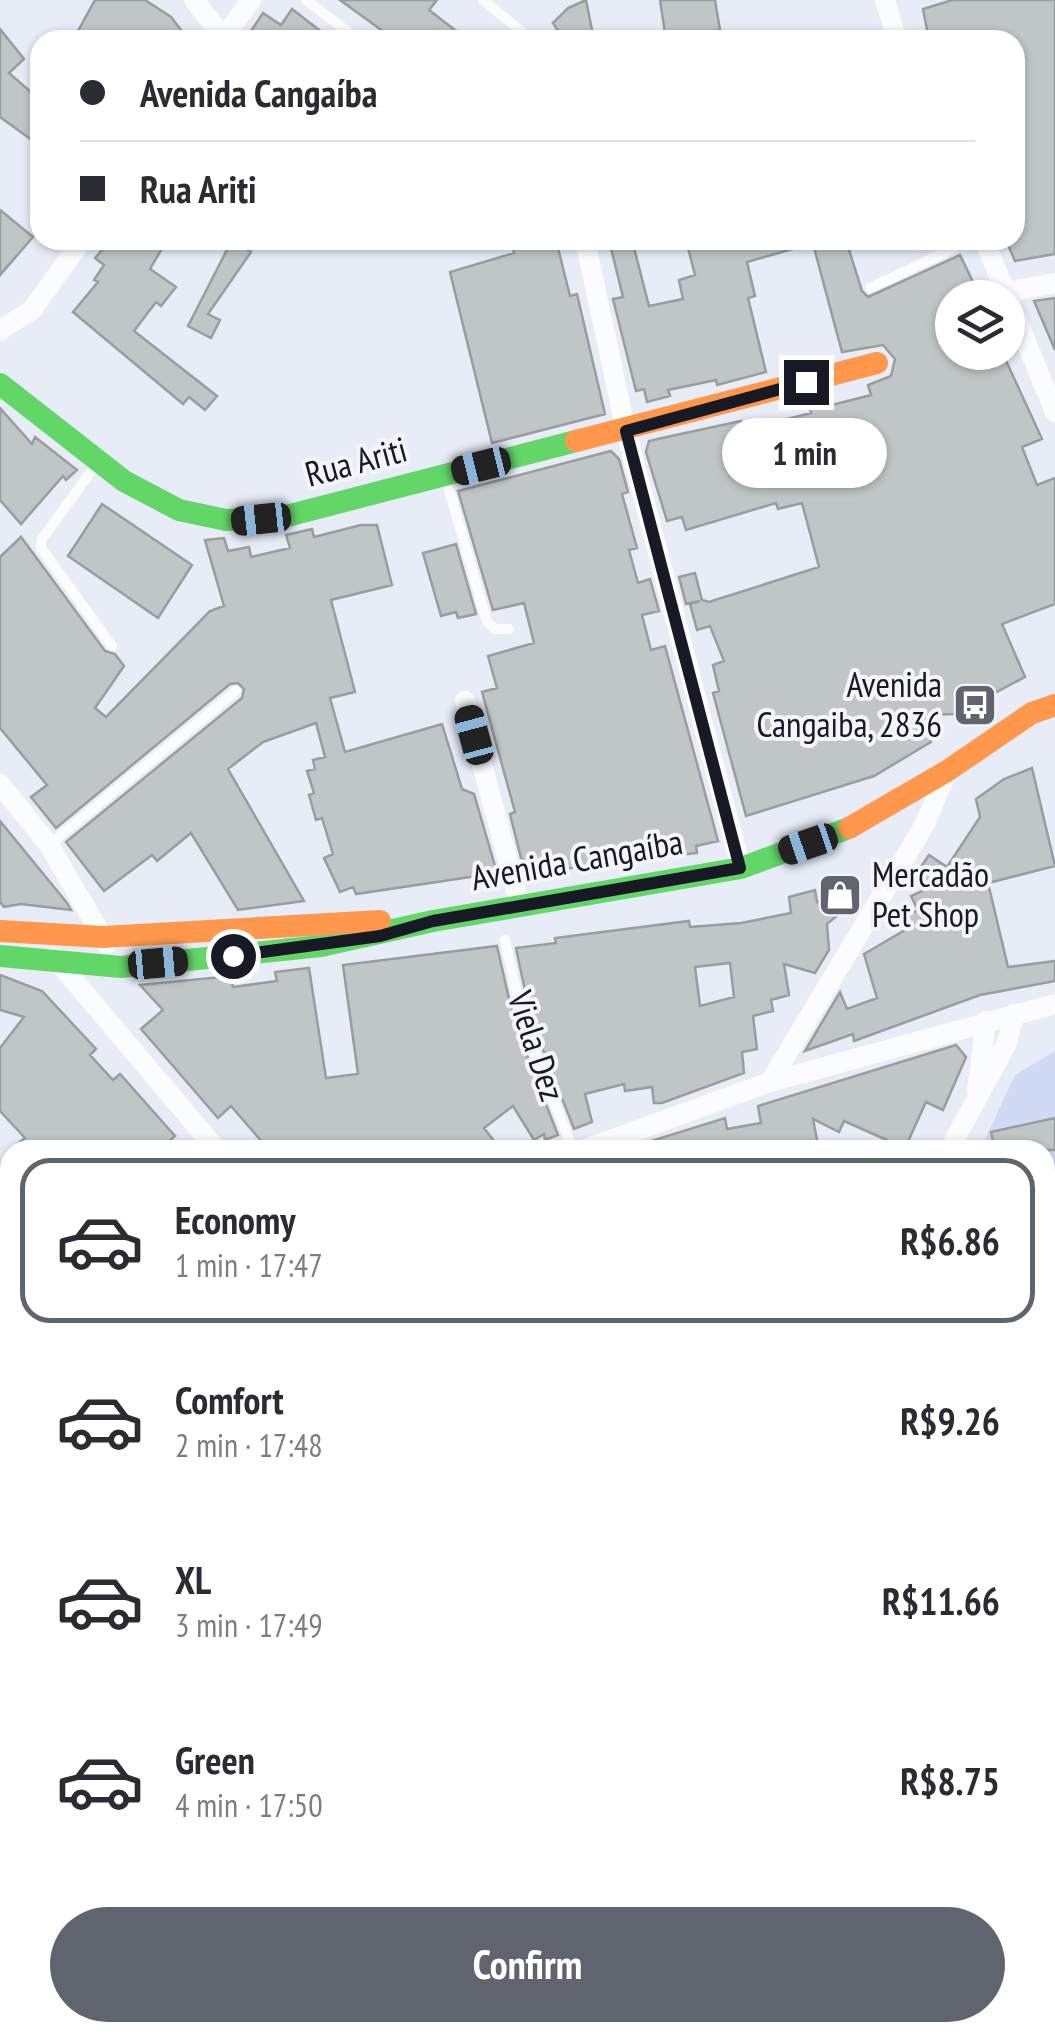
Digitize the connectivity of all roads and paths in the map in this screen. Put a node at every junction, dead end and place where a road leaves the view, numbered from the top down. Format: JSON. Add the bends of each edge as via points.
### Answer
{"nodes":[{"id":1,"x":194,"y":0,"type":"edge"},
{"id":2,"x":251,"y":0,"type":"edge"},
{"id":3,"x":306,"y":0,"type":"edge"},
{"id":4,"x":483,"y":0,"type":"edge"},
{"id":5,"x":885,"y":0,"type":"edge"},
{"id":6,"x":216,"y":30,"type":"edge"},
{"id":7,"x":229,"y":30,"type":"edge"},
{"id":8,"x":346,"y":30,"type":"edge"},
{"id":9,"x":520,"y":30,"type":"edge"},
{"id":10,"x":895,"y":30,"type":"edge"},
{"id":11,"x":75,"y":250,"type":"edge"},
{"id":12,"x":587,"y":250,"type":"edge"},
{"id":13,"x":950,"y":250,"type":"edge"},
{"id":14,"x":988,"y":250,"type":"edge"},
{"id":15,"x":1001,"y":280,"type":"edge"},
{"id":16,"x":1055,"y":282,"type":"edge"},
{"id":17,"x":870,"y":288,"type":"dead end"},
{"id":18,"x":1025,"y":288,"type":"edge"},
{"id":19,"x":0,"y":329,"type":"edge"},
{"id":20,"x":1025,"y":339,"type":"edge"},
{"id":21,"x":878,"y":363,"type":"dead end"},
{"id":22,"x":0,"y":384,"type":"edge"},
{"id":23,"x":1055,"y":412,"type":"edge"},
{"id":24,"x":626,"y":431,"type":"junction"},
{"id":25,"x":98,"y":462,"type":"junction"},
{"id":26,"x":444,"y":474,"type":"junction"},
{"id":27,"x":509,"y":629,"type":"dead end"},
{"id":28,"x":112,"y":646,"type":"dead end"},
{"id":29,"x":236,"y":692,"type":"dead end"},
{"id":30,"x":465,"y":701,"type":"dead end"},
{"id":31,"x":1055,"y":705,"type":"edge"},
{"id":32,"x":1055,"y":724,"type":"edge"},
{"id":33,"x":1000,"y":736,"type":"junction"},
{"id":34,"x":947,"y":770,"type":"junction"},
{"id":35,"x":0,"y":784,"type":"edge"},
{"id":36,"x":49,"y":845,"type":"junction"},
{"id":37,"x":740,"y":868,"type":"junction"},
{"id":38,"x":520,"y":906,"type":"junction"},
{"id":39,"x":433,"y":921,"type":"junction"},
{"id":40,"x":0,"y":931,"type":"edge"},
{"id":41,"x":38,"y":935,"type":"junction"},
{"id":42,"x":103,"y":937,"type":"junction"},
{"id":43,"x":504,"y":940,"type":"dead end"},
{"id":44,"x":0,"y":956,"type":"edge"},
{"id":45,"x":60,"y":965,"type":"junction"},
{"id":46,"x":122,"y":966,"type":"junction"},
{"id":47,"x":1055,"y":1004,"type":"edge"},
{"id":48,"x":1014,"y":1014,"type":"junction"},
{"id":49,"x":986,"y":1021,"type":"junction"},
{"id":50,"x":770,"y":1082,"type":"junction"},
{"id":51,"x":977,"y":1092,"type":"junction"},
{"id":52,"x":209,"y":1140,"type":"edge"},
{"id":53,"x":569,"y":1140,"type":"edge"},
{"id":54,"x":611,"y":1140,"type":"edge"},
{"id":55,"x":954,"y":1140,"type":"edge"}],
"edges":[{"from":1,"to":6,"type":"street"},
{"from":2,"to":7,"type":"street"},
{"from":3,"to":8,"type":"lane"},
{"from":4,"to":9,"type":"lane"},
{"from":5,"to":10,"type":"street"},
{"from":11,"to":19,"type":"street","via":[[32,310]]},
{"from":12,"to":24,"type":"street"},
{"from":13,"to":17,"type":"lane"},
{"from":14,"to":15,"type":"street"},
{"from":16,"to":18,"type":"street"},
{"from":20,"to":23,"type":"street"},
{"from":21,"to":24,"type":"main road","name":"Rua Ariti"},
{"from":22,"to":25,"type":"main road","name":"Rua Ariti"},
{"from":24,"to":26,"type":"main road","name":"Rua Ariti"},
{"from":24,"to":37,"type":"street"},
{"from":25,"to":26,"type":"main road","name":"Rua Ariti","via":[[164,504],[239,522],[284,517]]},
{"from":25,"to":28,"type":"lane","via":[[41,548]]},
{"from":26,"to":27,"type":"lane","via":[[487,622]]},
{"from":29,"to":36,"type":"lane"},
{"from":30,"to":38,"type":"street"},
{"from":31,"to":33,"type":"main road","name":"Avenida Cangaíba"},
{"from":32,"to":33,"type":"main road","name":"Avenida Cangaíba"},
{"from":33,"to":34,"type":"main road","name":"Avenida Cangaíba"},
{"from":34,"to":37,"type":"main road","name":"Avenida Cangaíba","via":[[842,832]]},
{"from":34,"to":50,"type":"street","via":[[925,824]]},
{"from":35,"to":36,"type":"street"},
{"from":36,"to":42,"type":"street"},
{"from":37,"to":38,"type":"main road","name":"Avenida Cangaíba"},
{"from":38,"to":39,"type":"main road","name":"Avenida Cangaíba"},
{"from":39,"to":42,"type":"main road","name":"Avenida Cangaíba"},
{"from":39,"to":46,"type":"main road","name":"Avenida Cangaíba","via":[[321,946]]},
{"from":40,"to":41,"type":"main road","name":"Avenida Cangaíba"},
{"from":41,"to":42,"type":"main road","name":"Avenida Cangaíba"},
{"from":41,"to":45,"type":"street"},
{"from":42,"to":46,"type":"street"},
{"from":43,"to":53,"type":"lane","name":"Viela Dez","via":[[523,1022]]},
{"from":44,"to":45,"type":"main road","name":"Avenida Cangaíba"},
{"from":45,"to":46,"type":"main road","name":"Avenida Cangaíba"},
{"from":45,"to":52,"type":"street"},
{"from":47,"to":48,"type":"street"},
{"from":48,"to":49,"type":"street"},
{"from":48,"to":51,"type":"street","via":[[1007,1043]]},
{"from":49,"to":50,"type":"street"},
{"from":49,"to":51,"type":"street"},
{"from":50,"to":54,"type":"street"},
{"from":51,"to":55,"type":"street"}]}
